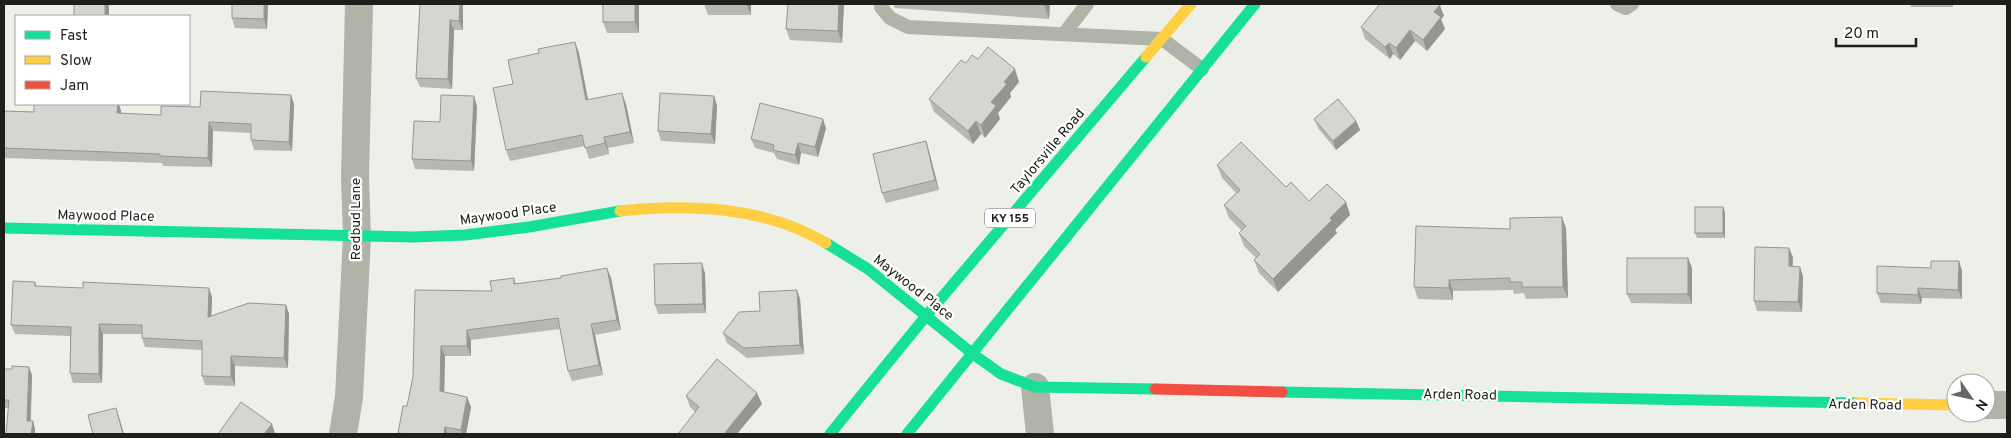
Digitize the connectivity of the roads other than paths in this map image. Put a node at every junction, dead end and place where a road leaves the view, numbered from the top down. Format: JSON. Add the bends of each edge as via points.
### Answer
{"nodes":[{"id":1,"x":359,"y":4,"type":"edge"},
{"id":2,"x":881,"y":4,"type":"edge"},
{"id":3,"x":1087,"y":4,"type":"edge"},
{"id":4,"x":1191,"y":4,"type":"edge"},
{"id":5,"x":1255,"y":4,"type":"edge"},
{"id":6,"x":1617,"y":4,"type":"edge"},
{"id":7,"x":1632,"y":4,"type":"edge"},
{"id":8,"x":1064,"y":34,"type":"junction"},
{"id":9,"x":1162,"y":39,"type":"junction"},
{"id":10,"x":1202,"y":68,"type":"junction"},
{"id":11,"x":4,"y":228,"type":"edge"},
{"id":12,"x":357,"y":236,"type":"junction"},
{"id":13,"x":926,"y":316,"type":"junction"},
{"id":14,"x":973,"y":354,"type":"junction"},
{"id":15,"x":1035,"y":387,"type":"junction"},
{"id":16,"x":1946,"y":405,"type":"edge"},
{"id":17,"x":343,"y":434,"type":"edge"},
{"id":18,"x":830,"y":434,"type":"edge"},
{"id":19,"x":907,"y":434,"type":"edge"},
{"id":20,"x":1040,"y":434,"type":"edge"}],
"edges":[{"from":1,"to":12,"type":"street","name":"Redbud Lane","via":[[355,177]]},
{"from":2,"to":8,"type":"lane","via":[[890,18],[908,27]]},
{"from":3,"to":8,"type":"lane"},
{"from":4,"to":9,"type":"street","name":"Taylorsville Road","number":"KY 155"},
{"from":5,"to":10,"type":"street"},
{"from":6,"to":7,"type":"lane","via":[[1626,8]]},
{"from":8,"to":9,"type":"lane"},
{"from":9,"to":10,"type":"lane"},
{"from":9,"to":13,"type":"street","name":"Taylorsville Road","number":"KY 155"},
{"from":10,"to":14,"type":"street"},
{"from":11,"to":12,"type":"street","name":"Maywood Place"},
{"from":12,"to":13,"type":"street","name":"Maywood Place","via":[[466,235],[619,211],[706,207],[761,216],[812,236],[868,270]]},
{"from":12,"to":17,"type":"street","name":"Redbud Lane","via":[[349,397]]},
{"from":13,"to":14,"type":"street","name":"Maywood Place"},
{"from":13,"to":18,"type":"street","name":"Taylorsville Road","number":"KY 155"},
{"from":14,"to":15,"type":"street","name":"Arden Road","via":[[1001,374]]},
{"from":14,"to":19,"type":"street"},
{"from":15,"to":16,"type":"street","name":"Arden Road"},
{"from":15,"to":20,"type":"street"}]}
